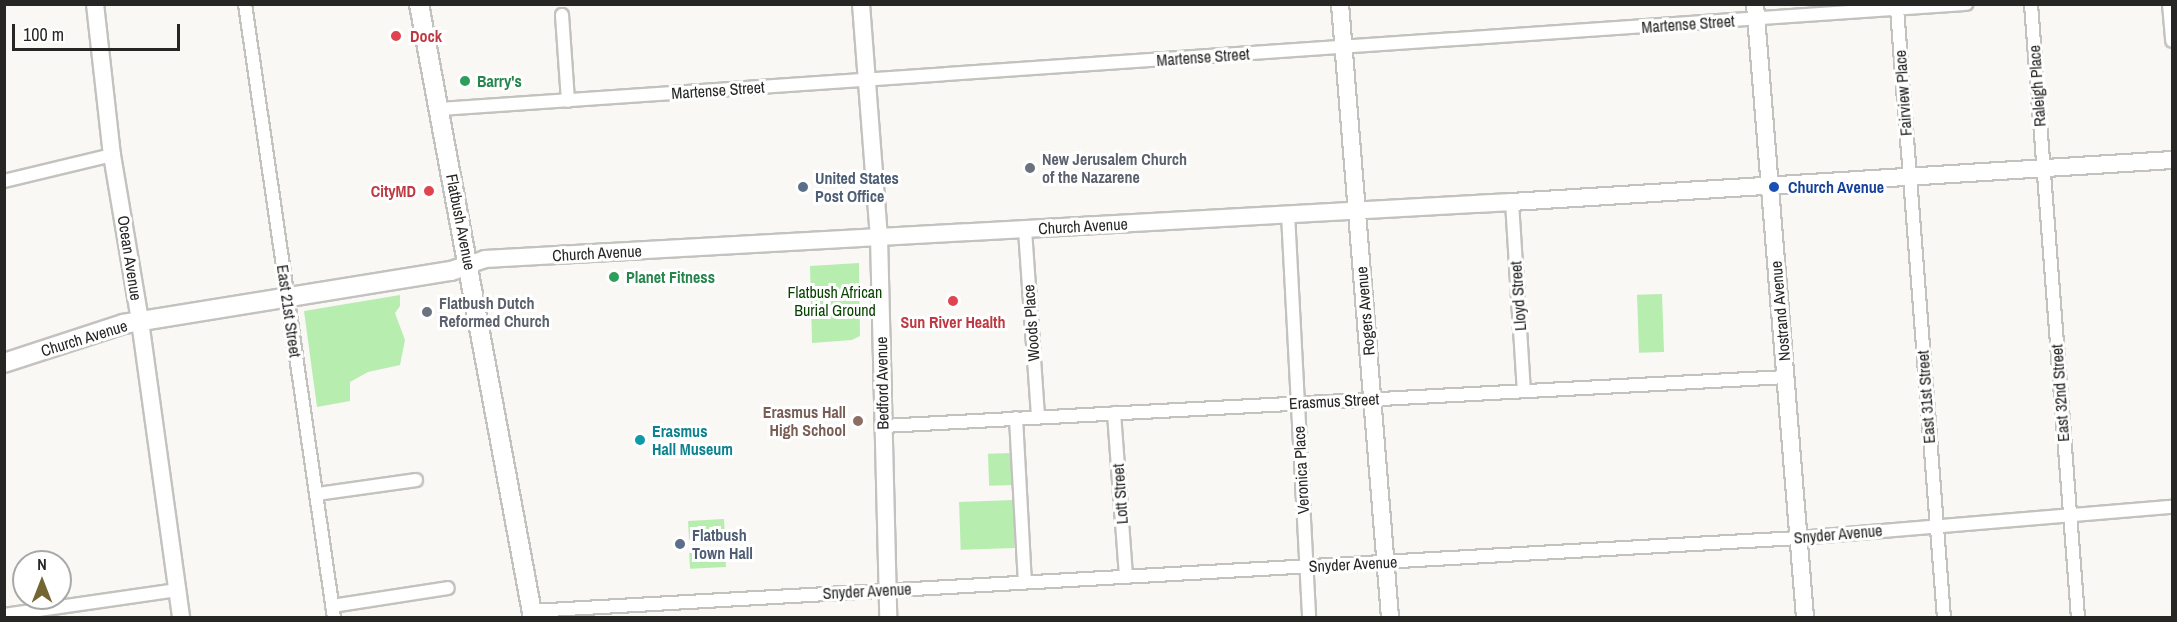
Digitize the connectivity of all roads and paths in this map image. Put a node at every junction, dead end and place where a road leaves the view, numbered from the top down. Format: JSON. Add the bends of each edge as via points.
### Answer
{"nodes":[{"id":1,"x":95,"y":4,"type":"edge"},
{"id":2,"x":245,"y":4,"type":"edge"},
{"id":3,"x":419,"y":4,"type":"edge"},
{"id":4,"x":861,"y":4,"type":"edge"},
{"id":5,"x":1340,"y":4,"type":"edge"},
{"id":6,"x":1966,"y":4,"type":"edge"},
{"id":7,"x":2031,"y":4,"type":"edge"},
{"id":8,"x":2169,"y":4,"type":"edge"},
{"id":9,"x":1898,"y":9,"type":"junction"},
{"id":10,"x":1755,"y":12,"type":"edge"},
{"id":11,"x":562,"y":15,"type":"dead end"},
{"id":12,"x":2172,"y":41,"type":"edge"},
{"id":13,"x":1343,"y":47,"type":"junction"},
{"id":14,"x":868,"y":80,"type":"junction"},
{"id":15,"x":568,"y":101,"type":"junction"},
{"id":16,"x":440,"y":109,"type":"junction"},
{"id":17,"x":112,"y":155,"type":"junction"},
{"id":18,"x":2172,"y":160,"type":"edge"},
{"id":19,"x":2043,"y":168,"type":"junction"},
{"id":20,"x":1909,"y":176,"type":"junction"},
{"id":21,"x":4,"y":181,"type":"edge"},
{"id":22,"x":1770,"y":185,"type":"junction"},
{"id":23,"x":1512,"y":202,"type":"junction"},
{"id":24,"x":1357,"y":211,"type":"junction"},
{"id":25,"x":1288,"y":214,"type":"junction"},
{"id":26,"x":1025,"y":230,"type":"junction"},
{"id":27,"x":879,"y":237,"type":"junction"},
{"id":28,"x":468,"y":265,"type":"junction"},
{"id":29,"x":287,"y":297,"type":"junction"},
{"id":30,"x":140,"y":321,"type":"junction"},
{"id":31,"x":4,"y":363,"type":"edge"},
{"id":32,"x":1785,"y":377,"type":"junction"},
{"id":33,"x":1524,"y":391,"type":"junction"},
{"id":34,"x":1372,"y":398,"type":"junction"},
{"id":35,"x":1298,"y":403,"type":"junction"},
{"id":36,"x":1114,"y":413,"type":"junction"},
{"id":37,"x":1038,"y":417,"type":"junction"},
{"id":38,"x":1016,"y":418,"type":"junction"},
{"id":39,"x":884,"y":426,"type":"junction"},
{"id":40,"x":416,"y":480,"type":"dead end"},
{"id":41,"x":316,"y":494,"type":"junction"},
{"id":42,"x":2172,"y":507,"type":"edge"},
{"id":43,"x":2070,"y":516,"type":"junction"},
{"id":44,"x":1936,"y":526,"type":"junction"},
{"id":45,"x":1799,"y":538,"type":"junction"},
{"id":46,"x":1385,"y":562,"type":"junction"},
{"id":47,"x":1306,"y":566,"type":"junction"},
{"id":48,"x":1126,"y":576,"type":"junction"},
{"id":49,"x":1025,"y":582,"type":"junction"},
{"id":50,"x":448,"y":588,"type":"dead end"},
{"id":51,"x":177,"y":590,"type":"junction"},
{"id":52,"x":888,"y":590,"type":"junction"},
{"id":53,"x":333,"y":612,"type":"edge"},
{"id":54,"x":533,"y":614,"type":"edge"},
{"id":55,"x":7,"y":616,"type":"edge"},
{"id":56,"x":181,"y":618,"type":"edge"},
{"id":57,"x":888,"y":618,"type":"edge"},
{"id":58,"x":1309,"y":618,"type":"edge"},
{"id":59,"x":1390,"y":618,"type":"edge"},
{"id":60,"x":1805,"y":618,"type":"edge"},
{"id":61,"x":1944,"y":618,"type":"edge"},
{"id":62,"x":2078,"y":618,"type":"edge"}],
"edges":[{"from":1,"to":17,"type":"main road","name":"Ocean Avenue"},
{"from":2,"to":29,"type":"street","name":"East 21st Street"},
{"from":3,"to":16,"type":"main road","name":"Flatbush Avenue"},
{"from":4,"to":14,"type":"main road","name":"Bedford Avenue"},
{"from":5,"to":13,"type":"main road","name":"Rogers Avenue"},
{"from":6,"to":9,"type":"street","name":"Martense Street"},
{"from":7,"to":19,"type":"street","name":"Raleigh Place"},
{"from":8,"to":12,"type":"street"},
{"from":9,"to":10,"type":"street","name":"Martense Street"},
{"from":9,"to":20,"type":"street","name":"Fairview Place"},
{"from":10,"to":13,"type":"street","name":"Martense Street"},
{"from":10,"to":22,"type":"main road","name":"Nostrand Avenue"},
{"from":11,"to":15,"type":"street"},
{"from":13,"to":14,"type":"street","name":"Martense Street"},
{"from":13,"to":24,"type":"main road","name":"Rogers Avenue"},
{"from":14,"to":15,"type":"street","name":"Martense Street"},
{"from":14,"to":27,"type":"main road","name":"Bedford Avenue"},
{"from":15,"to":16,"type":"street","name":"Martense Street"},
{"from":16,"to":28,"type":"main road","name":"Flatbush Avenue"},
{"from":17,"to":21,"type":"street"},
{"from":17,"to":30,"type":"main road","name":"Ocean Avenue"},
{"from":18,"to":19,"type":"main road","name":"Church Avenue"},
{"from":19,"to":20,"type":"main road","name":"Church Avenue"},
{"from":19,"to":43,"type":"street","name":"East 32nd Street"},
{"from":20,"to":22,"type":"main road","name":"Church Avenue"},
{"from":20,"to":44,"type":"street","name":"East 31st Street"},
{"from":22,"to":23,"type":"main road","name":"Church Avenue"},
{"from":22,"to":32,"type":"main road","name":"Nostrand Avenue"},
{"from":23,"to":24,"type":"main road","name":"Church Avenue"},
{"from":23,"to":33,"type":"street","name":"Lloyd Street"},
{"from":24,"to":25,"type":"main road","name":"Church Avenue"},
{"from":24,"to":34,"type":"main road","name":"Rogers Avenue"},
{"from":25,"to":26,"type":"main road","name":"Church Avenue"},
{"from":25,"to":35,"type":"street","name":"Veronica Place"},
{"from":26,"to":27,"type":"main road","name":"Church Avenue"},
{"from":26,"to":37,"type":"street","name":"Woods Place"},
{"from":27,"to":28,"type":"main road","name":"Church Avenue","via":[[485,259]]},
{"from":27,"to":39,"type":"main road","name":"Bedford Avenue"},
{"from":28,"to":29,"type":"main road","name":"Church Avenue"},
{"from":28,"to":54,"type":"main road","name":"Flatbush Avenue"},
{"from":29,"to":30,"type":"main road","name":"Church Avenue"},
{"from":29,"to":41,"type":"street","name":"East 21st Street"},
{"from":30,"to":31,"type":"main road","name":"Church Avenue"},
{"from":30,"to":51,"type":"main road","name":"Ocean Avenue"},
{"from":32,"to":33,"type":"street","name":"Erasmus Street"},
{"from":32,"to":45,"type":"main road","name":"Nostrand Avenue"},
{"from":33,"to":34,"type":"street","name":"Erasmus Street"},
{"from":34,"to":35,"type":"street","name":"Erasmus Street"},
{"from":34,"to":46,"type":"main road","name":"Rogers Avenue"},
{"from":35,"to":36,"type":"street","name":"Erasmus Street"},
{"from":35,"to":47,"type":"street","name":"Veronica Place"},
{"from":36,"to":37,"type":"street","name":"Erasmus Street"},
{"from":36,"to":48,"type":"street","name":"Lott Street"},
{"from":37,"to":38,"type":"street","name":"Erasmus Street"},
{"from":38,"to":39,"type":"street","name":"Erasmus Street"},
{"from":38,"to":49,"type":"street"},
{"from":39,"to":52,"type":"main road","name":"Bedford Avenue"},
{"from":40,"to":41,"type":"street"},
{"from":41,"to":53,"type":"street","name":"East 21st Street"},
{"from":42,"to":43,"type":"street","name":"Snyder Avenue"},
{"from":43,"to":44,"type":"street","name":"Snyder Avenue"},
{"from":43,"to":62,"type":"street","name":"East 32nd Street"},
{"from":44,"to":45,"type":"street","name":"Snyder Avenue"},
{"from":44,"to":61,"type":"street","name":"East 31st Street"},
{"from":45,"to":46,"type":"street","name":"Snyder Avenue"},
{"from":45,"to":60,"type":"main road","name":"Nostrand Avenue"},
{"from":46,"to":47,"type":"street","name":"Snyder Avenue"},
{"from":46,"to":59,"type":"main road","name":"Rogers Avenue"},
{"from":47,"to":48,"type":"street","name":"Snyder Avenue"},
{"from":47,"to":58,"type":"street","name":"Veronica Place"},
{"from":48,"to":49,"type":"street","name":"Snyder Avenue"},
{"from":49,"to":52,"type":"street","name":"Snyder Avenue"},
{"from":50,"to":53,"type":"street"},
{"from":51,"to":55,"type":"street"},
{"from":51,"to":56,"type":"main road","name":"Ocean Avenue"},
{"from":52,"to":54,"type":"street","name":"Snyder Avenue"},
{"from":52,"to":57,"type":"main road","name":"Bedford Avenue"}]}
